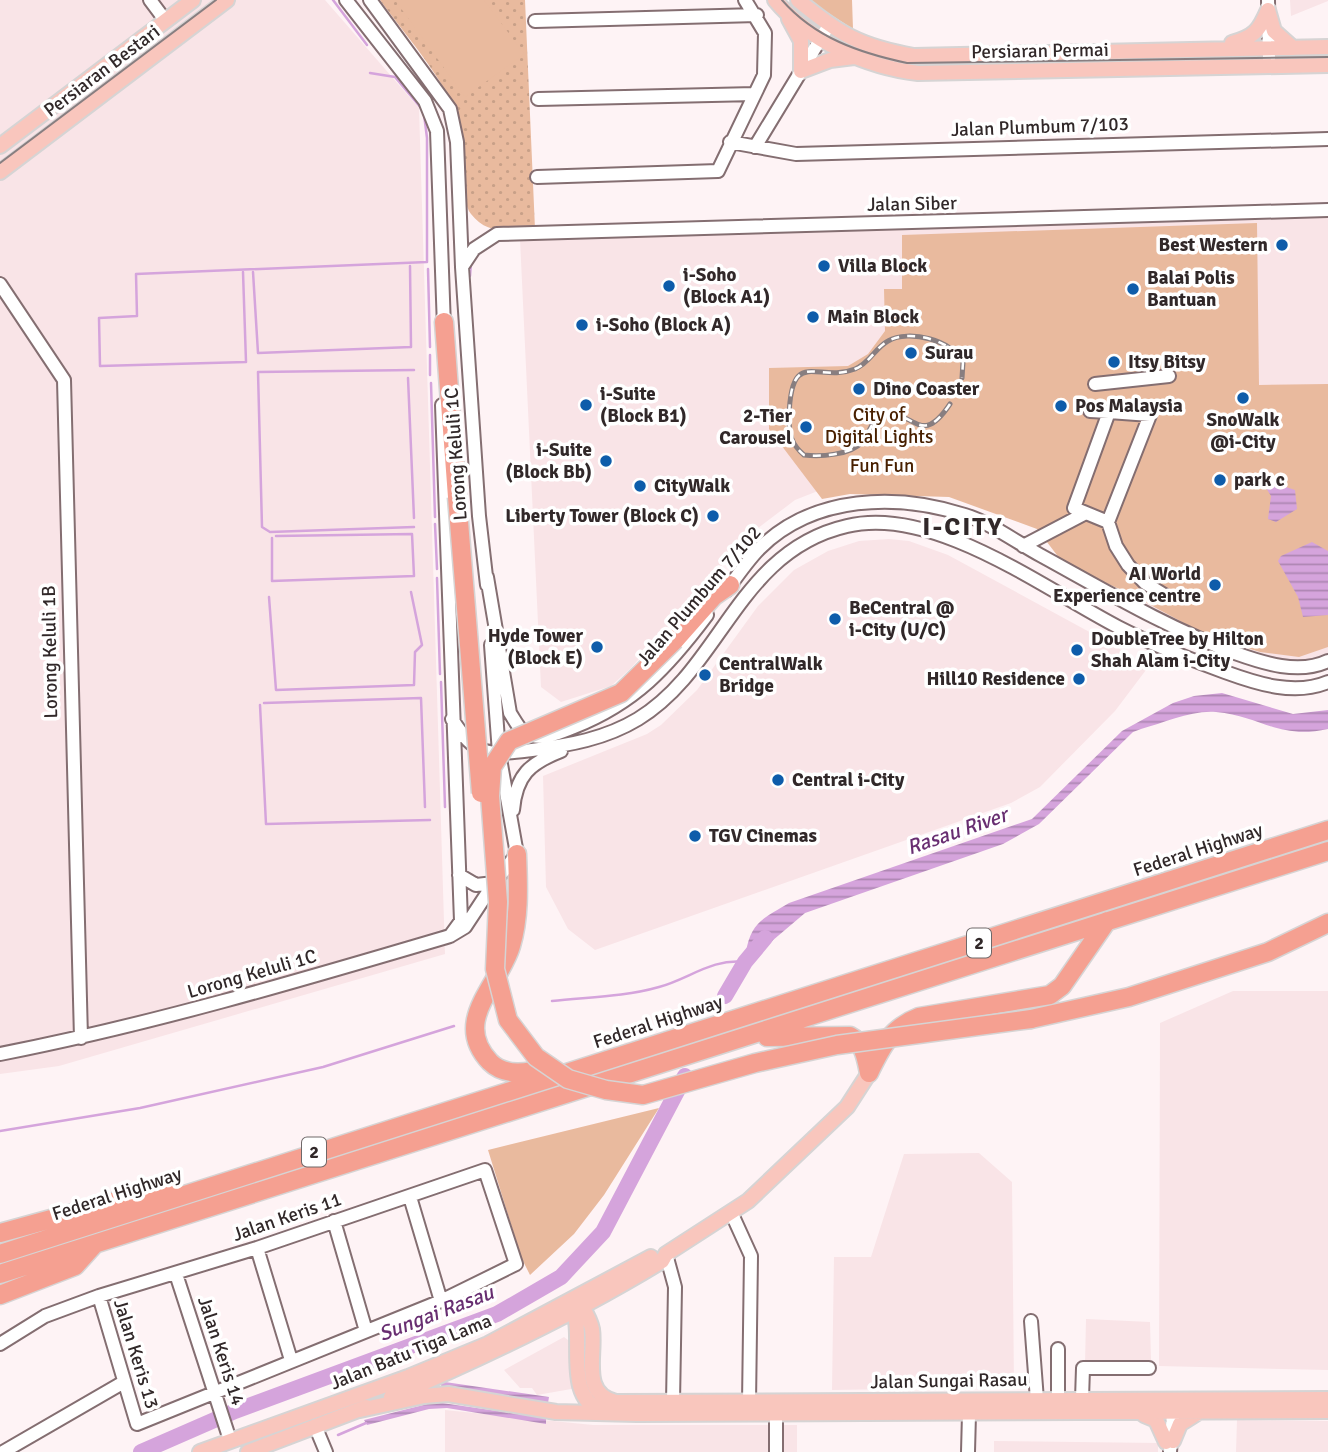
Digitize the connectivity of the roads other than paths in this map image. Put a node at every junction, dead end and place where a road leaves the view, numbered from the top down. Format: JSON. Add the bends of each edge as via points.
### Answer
{"nodes":[{"id":1,"x":150,"y":0,"type":"edge"},
{"id":2,"x":192,"y":0,"type":"edge"},
{"id":3,"x":227,"y":0,"type":"edge"},
{"id":4,"x":346,"y":0,"type":"edge"},
{"id":5,"x":370,"y":0,"type":"edge"},
{"id":6,"x":745,"y":0,"type":"edge"},
{"id":7,"x":798,"y":0,"type":"edge"},
{"id":8,"x":776,"y":2,"type":"edge"},
{"id":9,"x":1268,"y":5,"type":"edge"},
{"id":10,"x":757,"y":15,"type":"junction"},
{"id":11,"x":165,"y":20,"type":"junction"},
{"id":12,"x":535,"y":21,"type":"dead end"},
{"id":13,"x":829,"y":25,"type":"junction"},
{"id":14,"x":821,"y":38,"type":"junction"},
{"id":15,"x":1217,"y":47,"type":"junction"},
{"id":16,"x":1328,"y":47,"type":"edge"},
{"id":17,"x":1293,"y":48,"type":"junction"},
{"id":18,"x":1268,"y":54,"type":"junction"},
{"id":19,"x":854,"y":57,"type":"junction"},
{"id":20,"x":1328,"y":59,"type":"edge"},
{"id":21,"x":1328,"y":65,"type":"edge"},
{"id":22,"x":1192,"y":68,"type":"junction"},
{"id":23,"x":801,"y":71,"type":"junction"},
{"id":24,"x":755,"y":94,"type":"junction"},
{"id":25,"x":538,"y":99,"type":"dead end"},
{"id":26,"x":732,"y":137,"type":"junction"},
{"id":27,"x":1328,"y":139,"type":"edge"},
{"id":28,"x":757,"y":143,"type":"junction"},
{"id":29,"x":0,"y":146,"type":"edge"},
{"id":30,"x":0,"y":172,"type":"edge"},
{"id":31,"x":537,"y":177,"type":"dead end"},
{"id":32,"x":1328,"y":211,"type":"edge"},
{"id":33,"x":462,"y":267,"type":"junction"},
{"id":34,"x":0,"y":284,"type":"edge"},
{"id":35,"x":444,"y":322,"type":"junction"},
{"id":36,"x":1169,"y":376,"type":"dead end"},
{"id":37,"x":1095,"y":384,"type":"dead end"},
{"id":38,"x":1090,"y":411,"type":"dead end"},
{"id":39,"x":1109,"y":412,"type":"junction"},
{"id":40,"x":1087,"y":513,"type":"junction"},
{"id":41,"x":1108,"y":522,"type":"junction"},
{"id":42,"x":1023,"y":546,"type":"junction"},
{"id":43,"x":487,"y":577,"type":"junction"},
{"id":44,"x":730,"y":585,"type":"junction"},
{"id":45,"x":1166,"y":596,"type":"dead end"},
{"id":46,"x":1216,"y":646,"type":"junction"},
{"id":47,"x":1328,"y":661,"type":"edge"},
{"id":48,"x":1212,"y":668,"type":"junction"},
{"id":49,"x":1328,"y":682,"type":"edge"},
{"id":50,"x":452,"y":719,"type":"junction"},
{"id":51,"x":574,"y":746,"type":"junction"},
{"id":52,"x":499,"y":753,"type":"junction"},
{"id":53,"x":512,"y":830,"type":"junction"},
{"id":54,"x":1328,"y":830,"type":"edge"},
{"id":55,"x":1328,"y":851,"type":"edge"},
{"id":56,"x":517,"y":854,"type":"junction"},
{"id":57,"x":459,"y":875,"type":"junction"},
{"id":58,"x":494,"y":883,"type":"junction"},
{"id":59,"x":1107,"y":921,"type":"junction"},
{"id":60,"x":1328,"y":923,"type":"edge"},
{"id":61,"x":450,"y":936,"type":"junction"},
{"id":62,"x":495,"y":946,"type":"junction"},
{"id":63,"x":81,"y":1038,"type":"junction"},
{"id":64,"x":733,"y":1041,"type":"junction"},
{"id":65,"x":629,"y":1053,"type":"junction"},
{"id":66,"x":0,"y":1054,"type":"edge"},
{"id":67,"x":869,"y":1073,"type":"junction"},
{"id":68,"x":290,"y":1159,"type":"junction"},
{"id":69,"x":410,"y":1197,"type":"junction"},
{"id":70,"x":731,"y":1212,"type":"junction"},
{"id":71,"x":334,"y":1221,"type":"junction"},
{"id":72,"x":0,"y":1233,"type":"edge"},
{"id":73,"x":95,"y":1243,"type":"junction"},
{"id":74,"x":257,"y":1248,"type":"junction"},
{"id":75,"x":0,"y":1254,"type":"edge"},
{"id":76,"x":666,"y":1254,"type":"junction"},
{"id":77,"x":0,"y":1274,"type":"edge"},
{"id":78,"x":176,"y":1274,"type":"junction"},
{"id":79,"x":0,"y":1295,"type":"edge"},
{"id":80,"x":607,"y":1295,"type":"junction"},
{"id":81,"x":99,"y":1296,"type":"junction"},
{"id":82,"x":441,"y":1301,"type":"junction"},
{"id":83,"x":576,"y":1305,"type":"junction"},
{"id":84,"x":1031,"y":1321,"type":"dead end"},
{"id":85,"x":592,"y":1328,"type":"junction"},
{"id":86,"x":366,"y":1331,"type":"junction"},
{"id":87,"x":536,"y":1332,"type":"junction"},
{"id":88,"x":578,"y":1342,"type":"junction"},
{"id":89,"x":0,"y":1344,"type":"edge"},
{"id":90,"x":1058,"y":1349,"type":"dead end"},
{"id":91,"x":291,"y":1360,"type":"junction"},
{"id":92,"x":1149,"y":1368,"type":"dead end"},
{"id":93,"x":124,"y":1382,"type":"junction"},
{"id":94,"x":216,"y":1396,"type":"junction"},
{"id":95,"x":1058,"y":1399,"type":"junction"},
{"id":96,"x":1082,"y":1399,"type":"junction"},
{"id":97,"x":1328,"y":1399,"type":"edge"},
{"id":98,"x":1037,"y":1400,"type":"junction"},
{"id":99,"x":673,"y":1402,"type":"junction"},
{"id":100,"x":749,"y":1403,"type":"junction"},
{"id":101,"x":1170,"y":1406,"type":"junction"},
{"id":102,"x":360,"y":1410,"type":"junction"},
{"id":103,"x":603,"y":1411,"type":"junction"},
{"id":104,"x":1200,"y":1411,"type":"junction"},
{"id":105,"x":1328,"y":1411,"type":"edge"},
{"id":106,"x":1128,"y":1413,"type":"junction"},
{"id":107,"x":969,"y":1414,"type":"junction"},
{"id":108,"x":776,"y":1415,"type":"junction"},
{"id":109,"x":316,"y":1428,"type":"junction"},
{"id":110,"x":228,"y":1433,"type":"junction"},
{"id":111,"x":1169,"y":1447,"type":"edge"},
{"id":112,"x":3,"y":1452,"type":"edge"},
{"id":113,"x":200,"y":1452,"type":"edge"},
{"id":114,"x":248,"y":1452,"type":"edge"},
{"id":115,"x":326,"y":1452,"type":"edge"},
{"id":116,"x":776,"y":1452,"type":"edge"},
{"id":117,"x":968,"y":1452,"type":"edge"}],
"edges":[{"from":1,"to":11,"type":"street"},
{"from":2,"to":11,"type":"main road","name":"Persiaran Bestari"},
{"from":3,"to":30,"type":"main road","name":"Persiaran Bestari"},
{"from":4,"to":35,"type":"street","name":"Lorong Keluli 1C","via":[[425,101],[437,131]]},
{"from":5,"to":33,"type":"street","name":"Lorong Keluli 1C","via":[[450,109],[457,142]]},
{"from":6,"to":10,"type":"street"},
{"from":7,"to":13,"type":"main road","name":"Persiaran Permai"},
{"from":8,"to":14,"type":"main road","name":"Persiaran Permai"},
{"from":8,"to":23,"type":"main road","via":[[798,31]]},
{"from":9,"to":15,"type":"main road","via":[[1259,31],[1251,38]]},
{"from":9,"to":17,"type":"main road","via":[[1275,31]]},
{"from":9,"to":18,"type":"street"},
{"from":10,"to":12,"type":"street"},
{"from":10,"to":24,"type":"street","via":[[765,33],[764,75]]},
{"from":11,"to":29,"type":"main road","name":"Persiaran Bestari"},
{"from":13,"to":14,"type":"street"},
{"from":13,"to":15,"type":"main road","name":"Persiaran Permai","via":[[874,49],[914,56]]},
{"from":14,"to":19,"type":"main road","name":"Persiaran Permai"},
{"from":14,"to":23,"type":"street"},
{"from":15,"to":18,"type":"main road","name":"Persiaran Permai"},
{"from":16,"to":17,"type":"main road","name":"Persiaran Permai"},
{"from":17,"to":18,"type":"main road","name":"Persiaran Permai"},
{"from":18,"to":20,"type":"main road"},
{"from":18,"to":22,"type":"main road","via":[[1210,61]]},
{"from":19,"to":22,"type":"main road","name":"Persiaran Permai","via":[[885,69],[918,73]]},
{"from":19,"to":23,"type":"main road"},
{"from":21,"to":22,"type":"main road","name":"Persiaran Permai"},
{"from":23,"to":28,"type":"street"},
{"from":24,"to":25,"type":"street"},
{"from":24,"to":26,"type":"street"},
{"from":26,"to":28,"type":"street","name":"Jalan Plumbum 7/103"},
{"from":26,"to":31,"type":"street","via":[[713,172]]},
{"from":27,"to":28,"type":"street","name":"Jalan Plumbum 7/103","via":[[796,154]]},
{"from":32,"to":33,"type":"street","name":"Jalan Siber","via":[[497,234],[474,248]]},
{"from":33,"to":43,"type":"street","name":"Lorong Keluli 1C"},
{"from":34,"to":63,"type":"street","name":"Lorong Keluli 1B","via":[[64,380]]},
{"from":35,"to":50,"type":"street","name":"Lorong Keluli 1C","via":[[441,379]]},
{"from":35,"to":62,"type":"highway","bridge":true},
{"from":36,"to":37,"type":"street"},
{"from":38,"to":39,"type":"street"},
{"from":39,"to":40,"type":"street","via":[[1074,508]]},
{"from":39,"to":41,"type":"street","via":[[1150,415]]},
{"from":40,"to":41,"type":"street"},
{"from":40,"to":42,"type":"street"},
{"from":41,"to":45,"type":"street","via":[[1128,565]]},
{"from":42,"to":44,"type":"street","name":"Jalan Plumbum 7/102","via":[[968,516],[892,500],[857,503],[824,509],[786,528],[760,548]]},
{"from":42,"to":46,"type":"street","name":"Jalan Plumbum 7/102"},
{"from":43,"to":44,"type":"street","name":"Jalan Plumbum 7/102","via":[[510,713],[531,736],[555,733],[608,714],[642,690]]},
{"from":43,"to":52,"type":"street","name":"Lorong Keluli 1C"},
{"from":44,"to":62,"type":"highway","bridge":true,"via":[[621,693],[509,741],[496,757],[490,796],[498,902]]},
{"from":46,"to":47,"type":"street","name":"Jalan Plumbum 7/102","via":[[1261,662],[1299,668]]},
{"from":46,"to":48,"type":"street"},
{"from":48,"to":49,"type":"street","name":"Jalan Plumbum 7/102","via":[[1257,684],[1294,689]]},
{"from":48,"to":51,"type":"street","name":"Jalan Plumbum 7/102","via":[[1142,639],[957,538],[913,525],[848,525],[810,537],[777,560],[656,706],[616,730]]},
{"from":50,"to":52,"type":"street","via":[[467,742]]},
{"from":50,"to":57,"type":"street","name":"Lorong Keluli 1C"},
{"from":51,"to":52,"type":"street","name":"Jalan Plumbum 7/102"},
{"from":51,"to":53,"type":"street","via":[[536,761],[522,774],[514,794]]},
{"from":52,"to":53,"type":"street","name":"Lorong Keluli 1C"},
{"from":53,"to":56,"type":"street","name":"Lorong Keluli 1C"},
{"from":54,"to":65,"type":"highway","name":"Federal Highway","number":"2"},
{"from":55,"to":59,"type":"highway","name":"Federal Highway","number":"2"},
{"from":56,"to":58,"type":"street"},
{"from":56,"to":65,"type":"highway","via":[[519,895],[512,944],[477,1011],[475,1035],[480,1051],[494,1066],[527,1073],[575,1059]]},
{"from":57,"to":58,"type":"street","via":[[476,886]]},
{"from":57,"to":61,"type":"street","name":"Lorong Keluli 1C","via":[[461,921]]},
{"from":58,"to":61,"type":"street","via":[[465,928]]},
{"from":59,"to":64,"type":"highway","name":"Federal Highway","number":"2"},
{"from":59,"to":67,"type":"highway","via":[[1062,986],[1050,995],[904,1023],[892,1031]]},
{"from":60,"to":62,"type":"highway","bridge":true,"via":[[1268,951],[1098,1006],[837,1045],[643,1095],[568,1079],[536,1057],[505,1012]]},
{"from":61,"to":63,"type":"street","name":"Lorong Keluli 1C"},
{"from":63,"to":66,"type":"street","name":"Lorong Keluli 1C"},
{"from":64,"to":67,"type":"highway","via":[[850,1036],[865,1054]]},
{"from":64,"to":73,"type":"highway","name":"Federal Highway","number":"2"},
{"from":65,"to":68,"type":"highway","name":"Federal Highway","number":"2"},
{"from":67,"to":70,"type":"main road","name":"Jalan Batu Tiga Lama","via":[[847,1107]]},
{"from":68,"to":72,"type":"highway","via":[[193,1180]]},
{"from":68,"to":75,"type":"highway","name":"Federal Highway","number":"2"},
{"from":69,"to":71,"type":"street","name":"Jalan Keris 11"},
{"from":69,"to":82,"type":"street"},
{"from":69,"to":82,"type":"street","name":"Jalan Keris 11","via":[[486,1170],[516,1264]]},
{"from":70,"to":76,"type":"main road","name":"Jalan Batu Tiga Lama"},
{"from":70,"to":100,"type":"street","via":[[751,1256]]},
{"from":71,"to":74,"type":"street","name":"Jalan Keris 11"},
{"from":71,"to":86,"type":"street"},
{"from":73,"to":77,"type":"highway","name":"Federal Highway","number":"2"},
{"from":73,"to":79,"type":"highway","via":[[75,1266]]},
{"from":74,"to":78,"type":"street","name":"Jalan Keris 11"},
{"from":74,"to":91,"type":"street"},
{"from":76,"to":80,"type":"main road","name":"Jalan Batu Tiga Lama"},
{"from":76,"to":83,"type":"main road","name":"Jalan Batu Tiga Lama","via":[[658,1254]]},
{"from":76,"to":99,"type":"street","via":[[675,1287]]},
{"from":78,"to":81,"type":"street","name":"Jalan Keris 11"},
{"from":78,"to":94,"type":"street","name":"Jalan Keris 14"},
{"from":80,"to":83,"type":"main road","name":"Jalan Batu Tiga Lama"},
{"from":80,"to":85,"type":"main road"},
{"from":81,"to":89,"type":"street","name":"Jalan Keris 11","via":[[45,1316]]},
{"from":81,"to":93,"type":"street","name":"Jalan Keris 13"},
{"from":82,"to":86,"type":"street"},
{"from":83,"to":85,"type":"main road"},
{"from":83,"to":87,"type":"main road","name":"Jalan Batu Tiga Lama"},
{"from":83,"to":88,"type":"main road"},
{"from":83,"to":110,"type":"main road","name":"Jalan Batu Tiga Lama","via":[[408,1377]]},
{"from":84,"to":98,"type":"street"},
{"from":85,"to":99,"type":"main road","name":"Jalan Sungai Rasau","via":[[591,1369],[596,1389],[609,1400]]},
{"from":86,"to":91,"type":"street"},
{"from":87,"to":88,"type":"main road","via":[[561,1329]]},
{"from":87,"to":102,"type":"main road","name":"Jalan Batu Tiga Lama"},
{"from":88,"to":103,"type":"main road","via":[[581,1388],[589,1403]]},
{"from":90,"to":95,"type":"street"},
{"from":91,"to":94,"type":"street"},
{"from":92,"to":96,"type":"street","via":[[1083,1368]]},
{"from":93,"to":94,"type":"street","name":"Jalan Keris 13","via":[[137,1424]]},
{"from":93,"to":112,"type":"street"},
{"from":94,"to":110,"type":"street","name":"Jalan Keris 14"},
{"from":95,"to":96,"type":"main road","name":"Jalan Sungai Rasau"},
{"from":95,"to":98,"type":"main road","name":"Jalan Sungai Rasau"},
{"from":96,"to":101,"type":"main road","name":"Jalan Sungai Rasau"},
{"from":97,"to":101,"type":"main road","name":"Jalan Sungai Rasau"},
{"from":98,"to":100,"type":"main road","name":"Jalan Sungai Rasau"},
{"from":99,"to":100,"type":"main road","name":"Jalan Sungai Rasau"},
{"from":101,"to":104,"type":"main road","name":"Jalan Sungai Rasau"},
{"from":101,"to":106,"type":"main road","name":"Jalan Sungai Rasau"},
{"from":101,"to":111,"type":"street"},
{"from":102,"to":103,"type":"main road","name":"Jalan Sungai Rasau","via":[[448,1394],[556,1412]]},
{"from":102,"to":109,"type":"main road","name":"Jalan Batu Tiga Lama"},
{"from":103,"to":108,"type":"main road","name":"Jalan Sungai Rasau"},
{"from":104,"to":105,"type":"main road","name":"Jalan Sungai Rasau"},
{"from":104,"to":111,"type":"main road","via":[[1184,1420]]},
{"from":106,"to":107,"type":"main road","name":"Jalan Sungai Rasau"},
{"from":106,"to":111,"type":"main road","via":[[1156,1420]]},
{"from":107,"to":108,"type":"main road","name":"Jalan Sungai Rasau"},
{"from":107,"to":117,"type":"street"},
{"from":108,"to":116,"type":"street"},
{"from":109,"to":114,"type":"main road","name":"Jalan Batu Tiga Lama"},
{"from":109,"to":115,"type":"street"},
{"from":110,"to":113,"type":"main road","name":"Jalan Batu Tiga Lama"}]}
